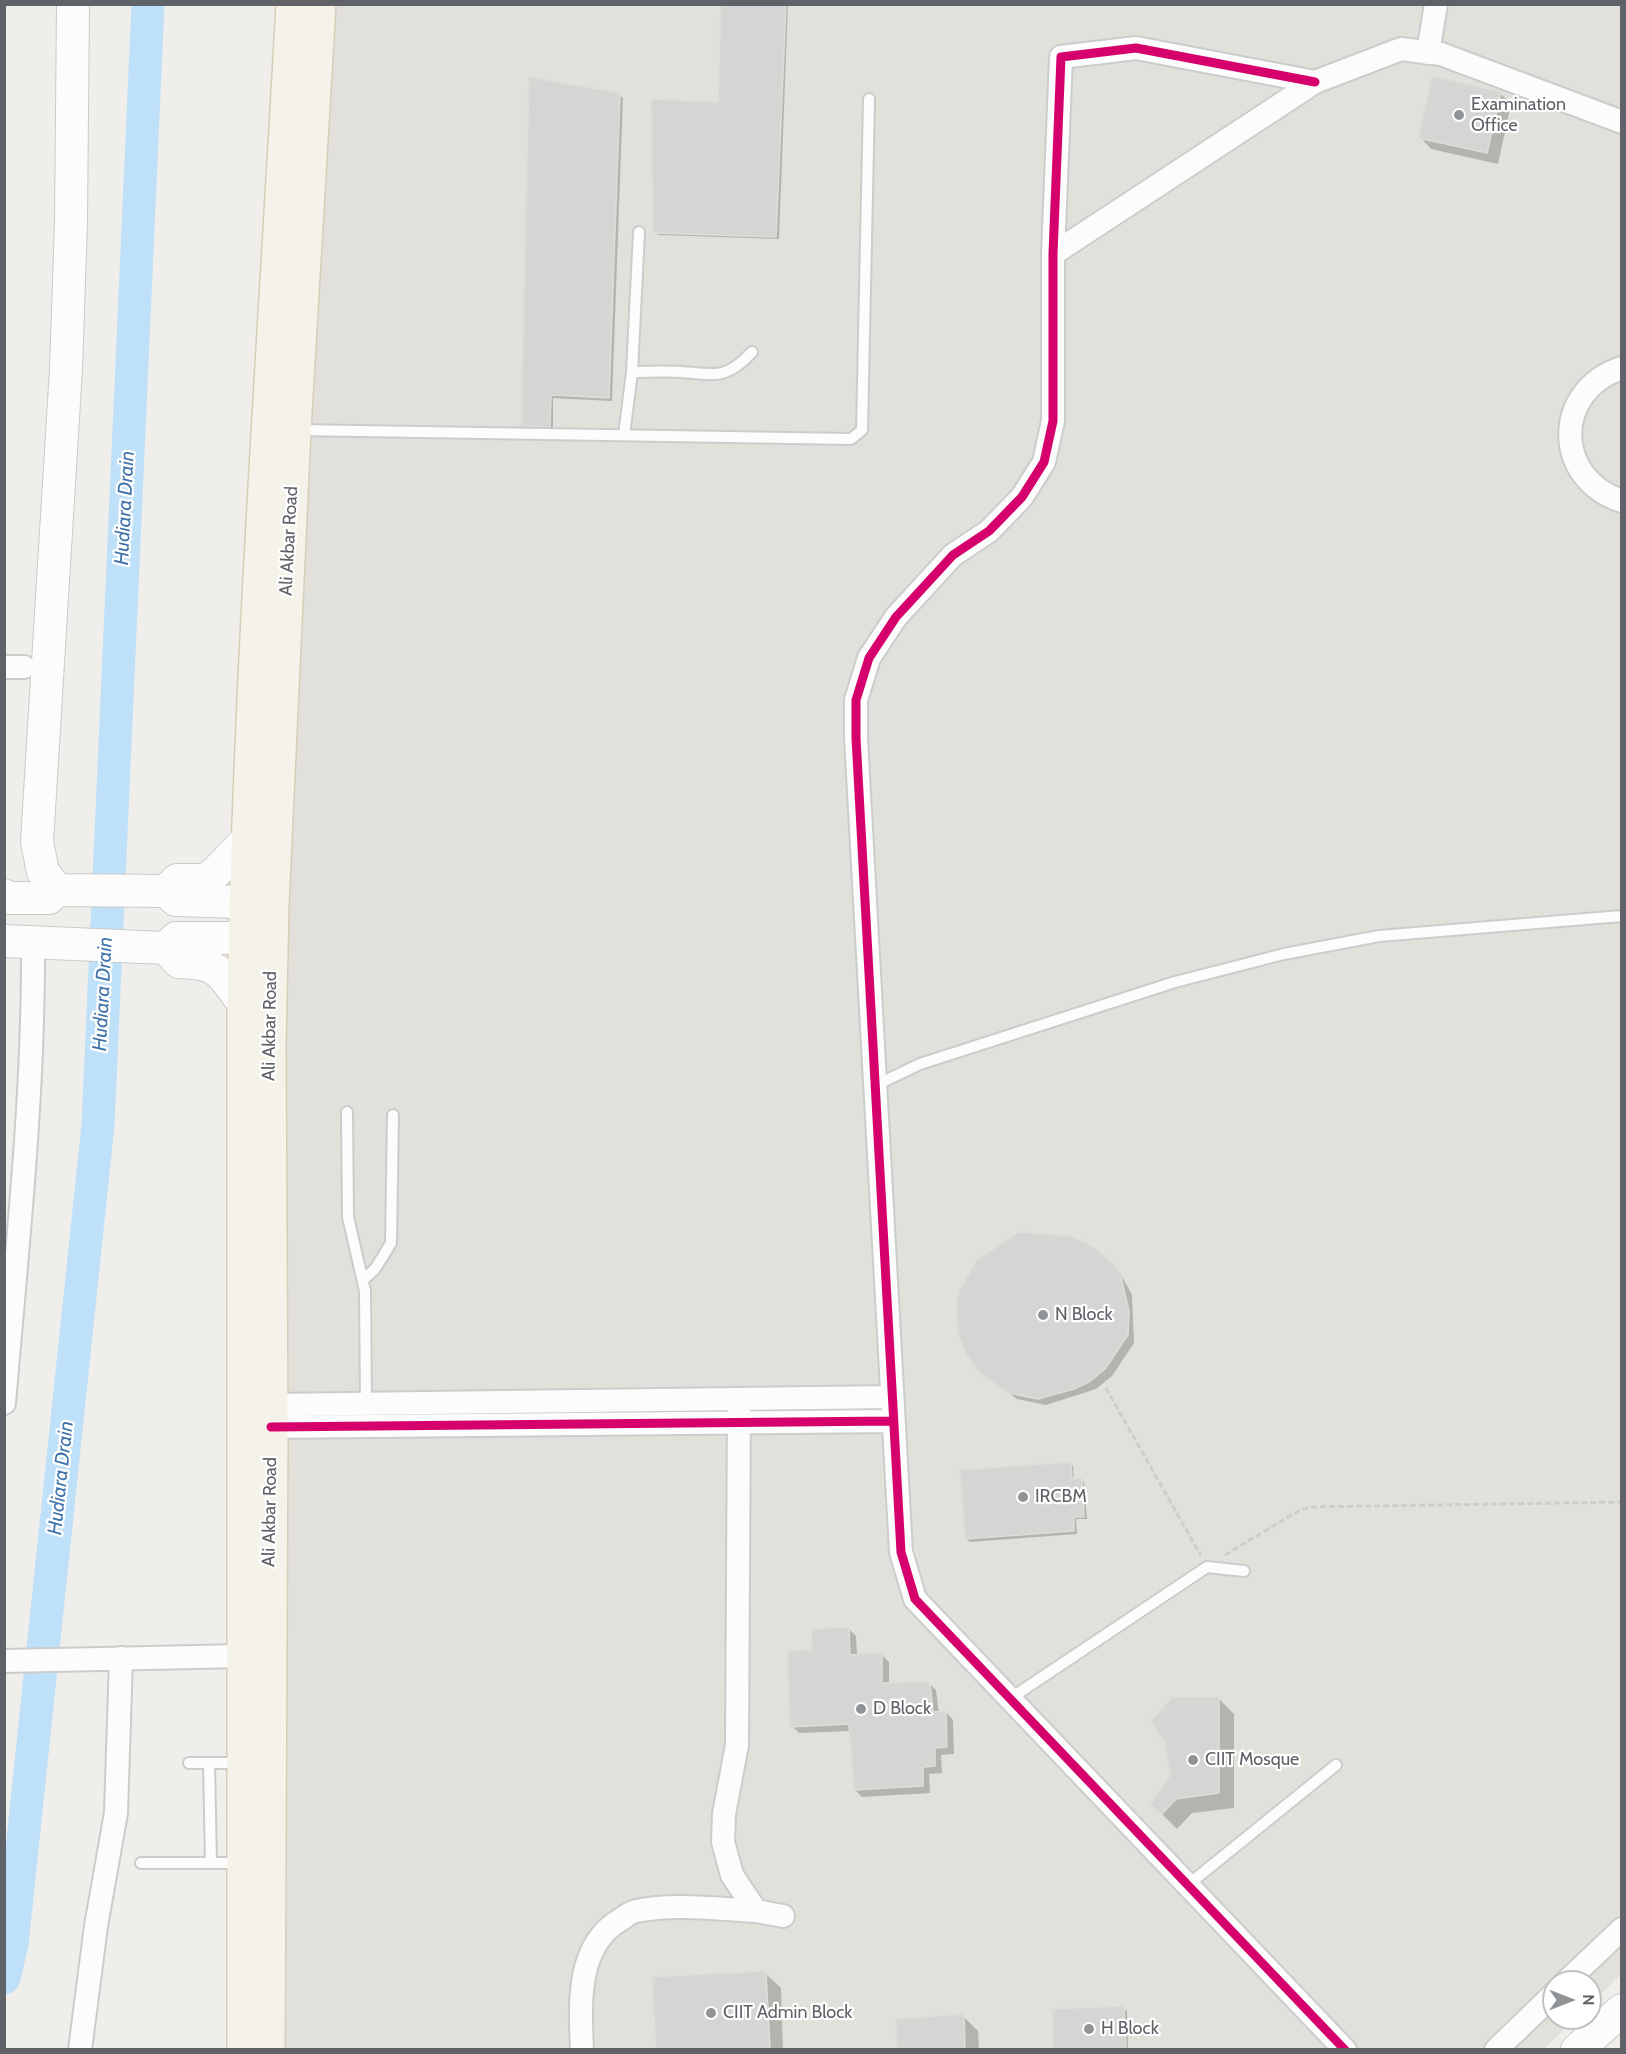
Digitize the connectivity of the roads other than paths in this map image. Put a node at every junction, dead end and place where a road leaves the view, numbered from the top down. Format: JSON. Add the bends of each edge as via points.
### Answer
{"nodes":[{"id":1,"x":73,"y":4,"type":"edge"},
{"id":2,"x":293,"y":4,"type":"edge"},
{"id":3,"x":319,"y":4,"type":"edge"},
{"id":4,"x":1436,"y":4,"type":"edge"},
{"id":5,"x":1428,"y":52,"type":"junction"},
{"id":6,"x":1315,"y":82,"type":"junction"},
{"id":7,"x":869,"y":99,"type":"dead end"},
{"id":8,"x":1622,"y":122,"type":"edge"},
{"id":9,"x":639,"y":232,"type":"dead end"},
{"id":10,"x":1053,"y":254,"type":"junction"},
{"id":11,"x":752,"y":352,"type":"dead end"},
{"id":12,"x":1622,"y":368,"type":"edge"},
{"id":13,"x":632,"y":372,"type":"junction"},
{"id":14,"x":294,"y":430,"type":"junction"},
{"id":15,"x":624,"y":435,"type":"junction"},
{"id":16,"x":1622,"y":501,"type":"edge"},
{"id":17,"x":247,"y":840,"type":"junction"},
{"id":18,"x":37,"y":842,"type":"junction"},
{"id":19,"x":59,"y":891,"type":"junction"},
{"id":20,"x":166,"y":891,"type":"junction"},
{"id":21,"x":11,"y":892,"type":"edge"},
{"id":22,"x":259,"y":903,"type":"junction"},
{"id":23,"x":1622,"y":916,"type":"edge"},
{"id":24,"x":258,"y":938,"type":"junction"},
{"id":25,"x":28,"y":942,"type":"edge"},
{"id":26,"x":166,"y":948,"type":"junction"},
{"id":27,"x":244,"y":1004,"type":"junction"},
{"id":28,"x":874,"y":1086,"type":"junction"},
{"id":29,"x":346,"y":1112,"type":"dead end"},
{"id":30,"x":393,"y":1115,"type":"dead end"},
{"id":31,"x":364,"y":1279,"type":"junction"},
{"id":32,"x":892,"y":1397,"type":"junction"},
{"id":33,"x":4,"y":1403,"type":"edge"},
{"id":34,"x":366,"y":1404,"type":"junction"},
{"id":35,"x":739,"y":1410,"type":"junction"},
{"id":36,"x":270,"y":1416,"type":"junction"},
{"id":37,"x":893,"y":1421,"type":"junction"},
{"id":38,"x":1244,"y":1571,"type":"dead end"},
{"id":39,"x":245,"y":1656,"type":"junction"},
{"id":40,"x":112,"y":1658,"type":"junction"},
{"id":41,"x":4,"y":1661,"type":"edge"},
{"id":42,"x":1011,"y":1698,"type":"junction"},
{"id":43,"x":189,"y":1762,"type":"dead end"},
{"id":44,"x":209,"y":1762,"type":"junction"},
{"id":45,"x":244,"y":1762,"type":"junction"},
{"id":46,"x":1336,"y":1765,"type":"dead end"},
{"id":47,"x":141,"y":1863,"type":"dead end"},
{"id":48,"x":211,"y":1863,"type":"junction"},
{"id":49,"x":245,"y":1863,"type":"junction"},
{"id":50,"x":1190,"y":1884,"type":"junction"},
{"id":51,"x":756,"y":1911,"type":"junction"},
{"id":52,"x":783,"y":1916,"type":"dead end"},
{"id":53,"x":1622,"y":1929,"type":"edge"},
{"id":54,"x":1579,"y":1970,"type":"edge"},
{"id":55,"x":1542,"y":2005,"type":"edge"},
{"id":56,"x":1622,"y":2010,"type":"edge"},
{"id":57,"x":80,"y":2049,"type":"edge"},
{"id":58,"x":244,"y":2049,"type":"edge"},
{"id":59,"x":268,"y":2049,"type":"edge"},
{"id":60,"x":582,"y":2049,"type":"edge"},
{"id":61,"x":1345,"y":2049,"type":"edge"},
{"id":62,"x":1496,"y":2049,"type":"edge"},
{"id":63,"x":1577,"y":2049,"type":"edge"}],
"edges":[{"from":1,"to":18,"type":"main road","via":[[72,222],[66,369]]},
{"from":2,"to":17,"type":"main road","name":"Ali Akbar Road","via":[[260,549]]},
{"from":3,"to":14,"type":"main road","name":"Ali Akbar Road"},
{"from":4,"to":5,"type":"street"},
{"from":5,"to":6,"type":"street","via":[[1401,50]]},
{"from":5,"to":8,"type":"street"},
{"from":6,"to":10,"type":"street"},
{"from":6,"to":10,"type":"street","via":[[1136,48],[1060,57]]},
{"from":7,"to":15,"type":"lane","via":[[862,430],[852,439]]},
{"from":9,"to":13,"type":"lane"},
{"from":10,"to":28,"type":"street","via":[[1053,421],[1044,462],[1022,497],[989,531],[953,555],[896,617],[869,657],[856,700]]},
{"from":11,"to":13,"type":"lane","via":[[740,364],[716,377]]},
{"from":12,"to":16,"type":"street","via":[[1587,388],[1574,410],[1570,436],[1575,462],[1590,483]]},
{"from":13,"to":15,"type":"lane"},
{"from":14,"to":15,"type":"lane"},
{"from":14,"to":22,"type":"main road","name":"Ali Akbar Road"},
{"from":17,"to":20,"type":"main road","via":[[213,875],[204,880],[177,880]]},
{"from":17,"to":22,"type":"main road","name":"Ali Akbar Road"},
{"from":18,"to":19,"type":"main road","via":[[43,872]]},
{"from":18,"to":21,"type":"main road"},
{"from":19,"to":20,"type":"main road"},
{"from":19,"to":21,"type":"main road","via":[[49,898]]},
{"from":20,"to":22,"type":"main road","via":[[176,900]]},
{"from":21,"to":25,"type":"main road"},
{"from":22,"to":24,"type":"main road","name":"Ali Akbar Road"},
{"from":23,"to":28,"type":"lane","via":[[1379,936],[1284,954],[1175,982],[942,1056]]},
{"from":24,"to":26,"type":"main road","via":[[176,938]]},
{"from":24,"to":27,"type":"main road","name":"Ali Akbar Road"},
{"from":24,"to":36,"type":"main road","name":"Ali Akbar Road"},
{"from":25,"to":26,"type":"main road"},
{"from":25,"to":33,"type":"street","via":[[34,1021],[26,1171]]},
{"from":26,"to":27,"type":"main road","via":[[180,962],[204,962],[218,969]]},
{"from":27,"to":39,"type":"main road","name":"Ali Akbar Road"},
{"from":28,"to":32,"type":"street"},
{"from":29,"to":31,"type":"lane","via":[[348,1217]]},
{"from":30,"to":31,"type":"lane","via":[[391,1243]]},
{"from":31,"to":34,"type":"lane"},
{"from":32,"to":35,"type":"street"},
{"from":32,"to":37,"type":"street"},
{"from":34,"to":35,"type":"street"},
{"from":34,"to":36,"type":"street"},
{"from":35,"to":36,"type":"street"},
{"from":35,"to":37,"type":"street"},
{"from":35,"to":51,"type":"street","via":[[737,1745],[724,1814],[723,1842],[732,1875]]},
{"from":36,"to":59,"type":"main road","name":"Ali Akbar Road"},
{"from":37,"to":42,"type":"street","via":[[901,1552],[915,1599]]},
{"from":38,"to":42,"type":"lane","via":[[1207,1567]]},
{"from":39,"to":40,"type":"street"},
{"from":39,"to":45,"type":"main road","name":"Ali Akbar Road"},
{"from":40,"to":41,"type":"street"},
{"from":40,"to":57,"type":"street","via":[[116,1813]]},
{"from":42,"to":50,"type":"street"},
{"from":43,"to":44,"type":"lane"},
{"from":44,"to":45,"type":"lane"},
{"from":44,"to":48,"type":"lane"},
{"from":45,"to":49,"type":"main road","name":"Ali Akbar Road"},
{"from":46,"to":50,"type":"lane"},
{"from":47,"to":48,"type":"lane"},
{"from":48,"to":49,"type":"lane"},
{"from":49,"to":58,"type":"main road","name":"Ali Akbar Road"},
{"from":50,"to":61,"type":"street"},
{"from":51,"to":52,"type":"street"},
{"from":51,"to":60,"type":"street","via":[[667,1907],[633,1911],[608,1927],[587,1959],[580,2001]]},
{"from":53,"to":54,"type":"street"},
{"from":55,"to":62,"type":"street"},
{"from":56,"to":63,"type":"main road"}]}
